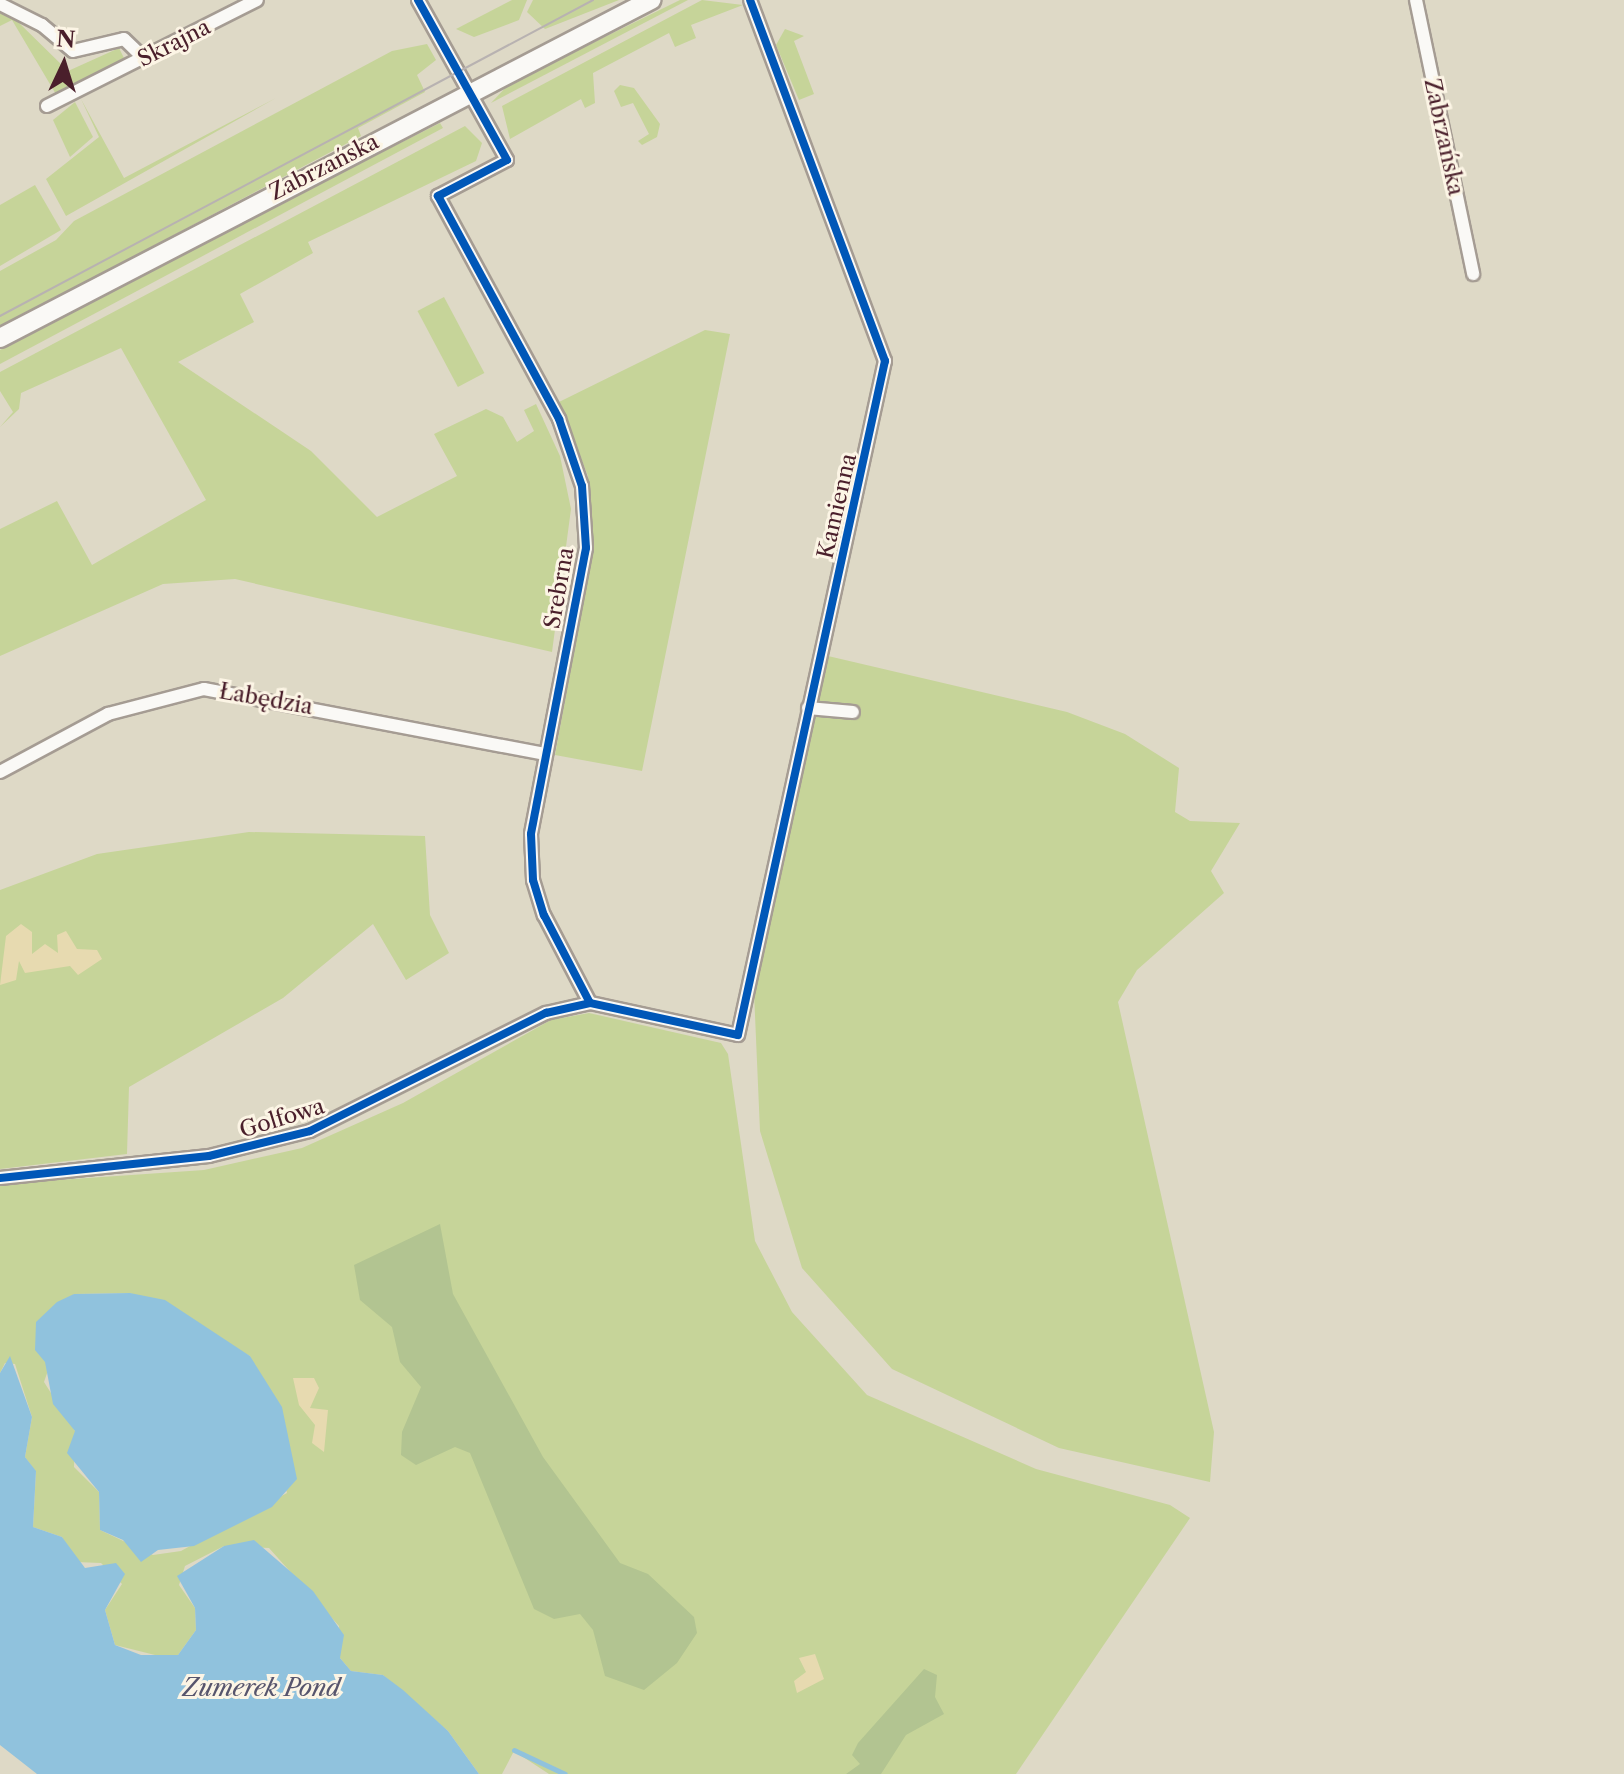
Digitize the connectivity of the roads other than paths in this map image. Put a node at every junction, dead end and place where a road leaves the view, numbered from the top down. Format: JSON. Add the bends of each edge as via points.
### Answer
{"nodes":[{"id":1,"x":257,"y":0,"type":"edge"},
{"id":2,"x":418,"y":0,"type":"edge"},
{"id":3,"x":651,"y":0,"type":"edge"},
{"id":4,"x":750,"y":0,"type":"edge"},
{"id":5,"x":1416,"y":0,"type":"edge"},
{"id":6,"x":0,"y":4,"type":"edge"},
{"id":7,"x":145,"y":59,"type":"junction"},
{"id":8,"x":469,"y":92,"type":"junction"},
{"id":9,"x":47,"y":106,"type":"dead end"},
{"id":10,"x":1473,"y":274,"type":"dead end"},
{"id":11,"x":0,"y":338,"type":"edge"},
{"id":12,"x":808,"y":708,"type":"junction"},
{"id":13,"x":853,"y":712,"type":"dead end"},
{"id":14,"x":546,"y":754,"type":"junction"},
{"id":15,"x":0,"y":772,"type":"edge"},
{"id":16,"x":590,"y":1003,"type":"junction"},
{"id":17,"x":738,"y":1035,"type":"joint"},
{"id":18,"x":0,"y":1178,"type":"edge"}],
"edges":[{"from":1,"to":7,"type":"street","name":"Skrajna"},
{"from":2,"to":8,"type":"street"},
{"from":3,"to":8,"type":"main road","name":"Zabrzańska"},
{"from":4,"to":12,"type":"street","name":"Kamienna","via":[[885,361]]},
{"from":5,"to":10,"type":"street","name":"Zabrzańska"},
{"from":6,"to":7,"type":"street","via":[[42,25],[73,51],[124,39]]},
{"from":7,"to":9,"type":"street","name":"Skrajna"},
{"from":8,"to":11,"type":"main road","name":"Zabrzańska"},
{"from":8,"to":14,"type":"street","name":"Srebrna","via":[[507,160],[438,196],[553,406],[582,486],[586,548]]},
{"from":12,"to":13,"type":"street"},
{"from":12,"to":17,"type":"street","name":"Kamienna"},
{"from":14,"to":15,"type":"street","name":"Łabędzia","via":[[204,689],[108,714]]},
{"from":14,"to":16,"type":"street","name":"Srebrna","via":[[531,834],[533,880],[565,966]]},
{"from":16,"to":17,"type":"street","name":"Golfowa"},
{"from":16,"to":18,"type":"street","name":"Golfowa","via":[[546,1013],[310,1131],[209,1156]]}]}
